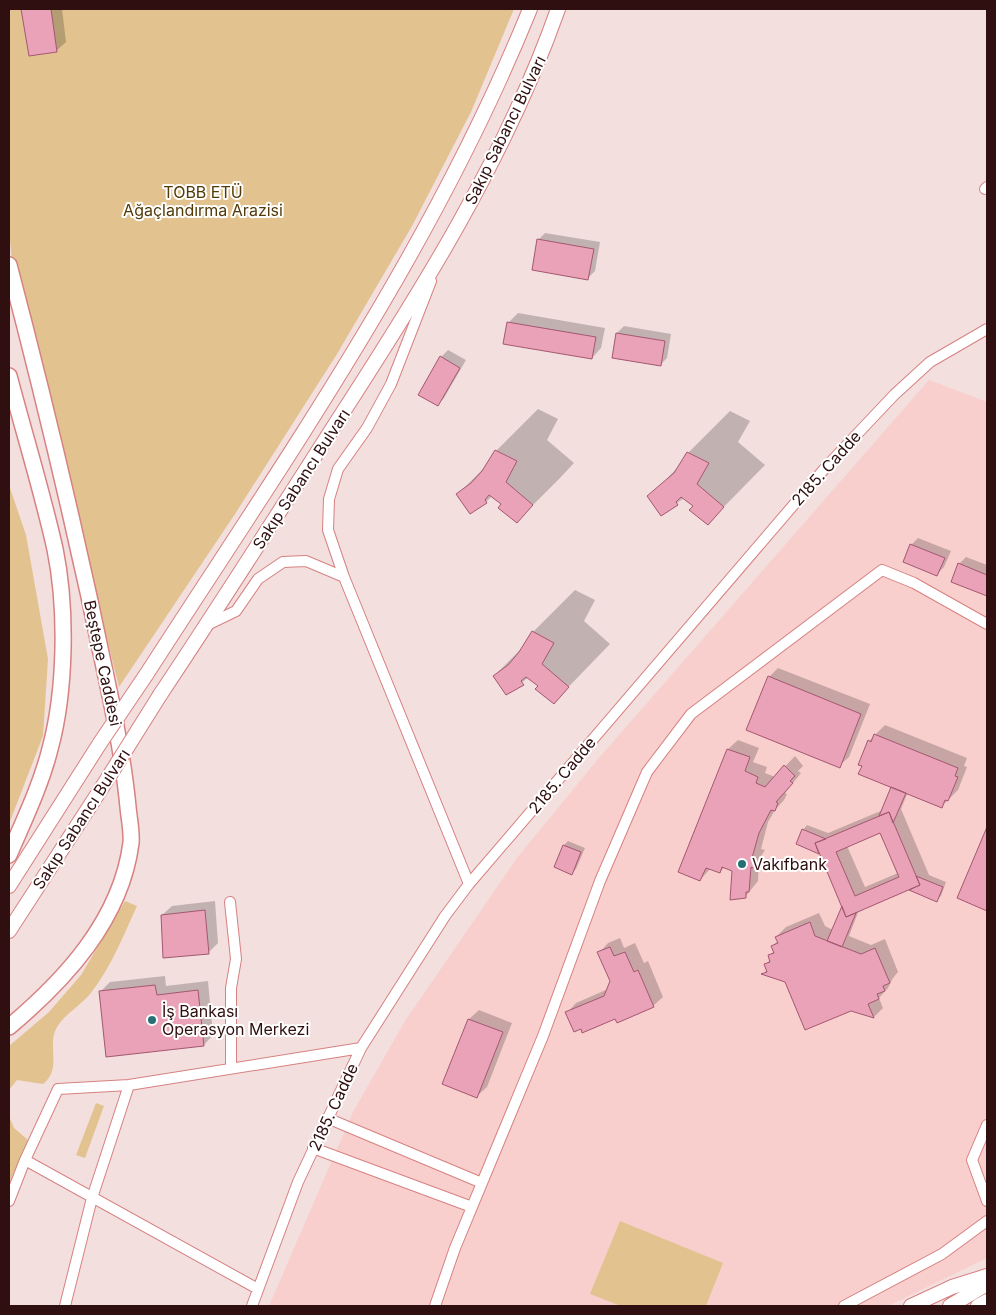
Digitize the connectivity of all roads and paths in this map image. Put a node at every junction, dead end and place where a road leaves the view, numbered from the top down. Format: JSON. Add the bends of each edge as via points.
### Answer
{"nodes":[{"id":1,"x":530,"y":9,"type":"edge"},
{"id":2,"x":558,"y":9,"type":"edge"},
{"id":3,"x":438,"y":260,"type":"junction"},
{"id":4,"x":9,"y":265,"type":"edge"},
{"id":5,"x":987,"y":329,"type":"edge"},
{"id":6,"x":9,"y":376,"type":"edge"},
{"id":7,"x":344,"y":577,"type":"junction"},
{"id":8,"x":987,"y":624,"type":"edge"},
{"id":9,"x":207,"y":625,"type":"junction"},
{"id":10,"x":9,"y":854,"type":"edge"},
{"id":11,"x":469,"y":884,"type":"junction"},
{"id":12,"x":9,"y":886,"type":"edge"},
{"id":13,"x":230,"y":902,"type":"dead end"},
{"id":14,"x":9,"y":930,"type":"edge"},
{"id":15,"x":9,"y":1028,"type":"edge"},
{"id":16,"x":361,"y":1048,"type":"junction"},
{"id":17,"x":231,"y":1068,"type":"junction"},
{"id":18,"x":129,"y":1085,"type":"junction"},
{"id":19,"x":327,"y":1118,"type":"junction"},
{"id":20,"x":987,"y":1125,"type":"edge"},
{"id":21,"x":313,"y":1148,"type":"junction"},
{"id":22,"x":26,"y":1160,"type":"junction"},
{"id":23,"x":482,"y":1183,"type":"junction"},
{"id":24,"x":92,"y":1198,"type":"junction"},
{"id":25,"x":9,"y":1201,"type":"edge"},
{"id":26,"x":987,"y":1201,"type":"edge"},
{"id":27,"x":472,"y":1207,"type":"junction"},
{"id":28,"x":987,"y":1221,"type":"edge"},
{"id":29,"x":987,"y":1276,"type":"edge"},
{"id":30,"x":987,"y":1284,"type":"edge"},
{"id":31,"x":258,"y":1289,"type":"junction"},
{"id":32,"x":987,"y":1301,"type":"edge"},
{"id":33,"x":954,"y":1304,"type":"edge"},
{"id":34,"x":65,"y":1306,"type":"edge"},
{"id":35,"x":252,"y":1306,"type":"edge"},
{"id":36,"x":435,"y":1306,"type":"edge"},
{"id":37,"x":844,"y":1306,"type":"edge"},
{"id":38,"x":911,"y":1306,"type":"edge"},
{"id":39,"x":978,"y":1306,"type":"edge"}],
"edges":[{"from":1,"to":12,"type":"main road","name":"Sakıp Sabancı Bulvarı","bridge":true,"via":[[465,156],[361,341]]},
{"from":2,"to":3,"type":"main road","name":"Sakıp Sabancı Bulvarı","via":[[542,54],[492,161]]},
{"from":3,"to":7,"type":"street","via":[[390,384],[367,428],[335,477],[329,499],[328,530]]},
{"from":3,"to":9,"type":"main road","name":"Sakıp Sabancı Bulvarı"},
{"from":4,"to":15,"type":"main road","name":"Beştepe Caddesi","via":[[98,634],[125,771],[131,842],[117,898],[79,959]]},
{"from":5,"to":11,"type":"street","name":"2185. Cadde","via":[[930,362],[826,467]]},
{"from":6,"to":10,"type":"main road","name":"Beştepe Caddesi","via":[[55,549],[60,590],[62,670],[50,749],[33,801]]},
{"from":7,"to":9,"type":"street","via":[[306,561],[283,562],[258,579],[236,611]]},
{"from":7,"to":11,"type":"street"},
{"from":8,"to":23,"type":"street","via":[[914,583],[882,570],[691,714],[647,772],[600,881]]},
{"from":9,"to":14,"type":"main road","name":"Sakıp Sabancı Bulvarı","bridge":true},
{"from":11,"to":16,"type":"street","name":"2185. Cadde"},
{"from":13,"to":17,"type":"street","via":[[236,960],[230,988]]},
{"from":16,"to":17,"type":"street"},
{"from":16,"to":19,"type":"street","name":"2185. Cadde"},
{"from":17,"to":18,"type":"street"},
{"from":18,"to":22,"type":"street","via":[[58,1089]]},
{"from":18,"to":24,"type":"street"},
{"from":19,"to":21,"type":"street","name":"2185. Cadde"},
{"from":19,"to":23,"type":"street"},
{"from":20,"to":26,"type":"street","via":[[972,1160]]},
{"from":21,"to":27,"type":"street"},
{"from":21,"to":31,"type":"street","name":"2185. Cadde"},
{"from":22,"to":24,"type":"street"},
{"from":22,"to":25,"type":"street"},
{"from":23,"to":27,"type":"street"},
{"from":24,"to":31,"type":"street"},
{"from":24,"to":34,"type":"street"},
{"from":27,"to":36,"type":"street"},
{"from":28,"to":37,"type":"street","via":[[942,1254]]},
{"from":29,"to":38,"type":"main road","via":[[952,1287]]},
{"from":30,"to":33,"type":"main road"},
{"from":31,"to":35,"type":"street","name":"2185. Cadde"},
{"from":32,"to":39,"type":"main road"}]}
